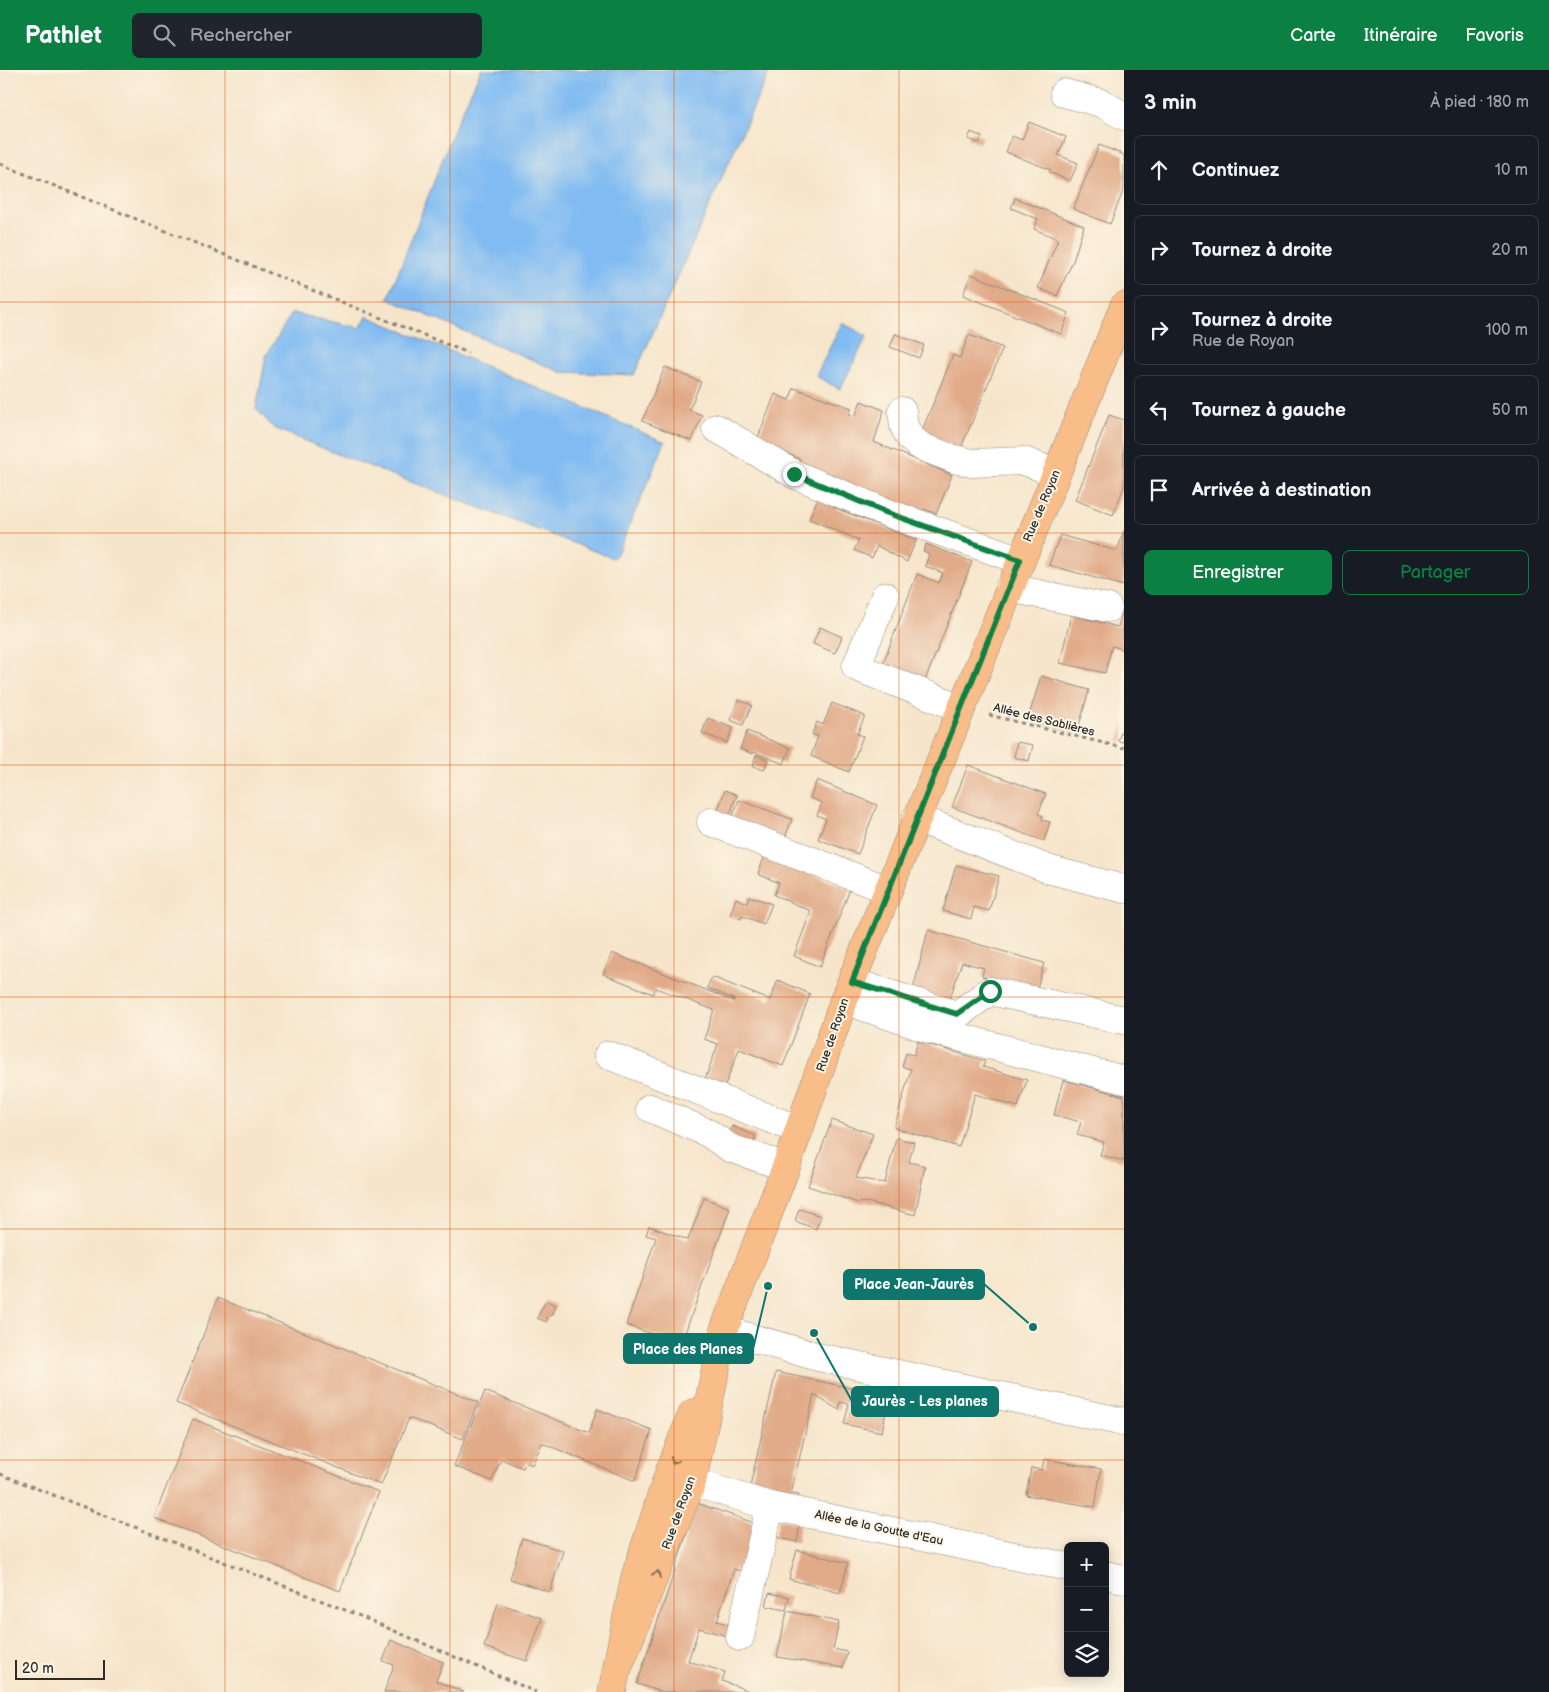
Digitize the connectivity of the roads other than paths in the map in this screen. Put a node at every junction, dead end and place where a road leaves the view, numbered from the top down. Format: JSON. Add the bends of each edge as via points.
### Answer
{"nodes":[{"id":1,"x":1064,"y":93,"type":"dead end"},
{"id":2,"x":1124,"y":116,"type":"edge"},
{"id":3,"x":1124,"y":306,"type":"edge"},
{"id":4,"x":902,"y":412,"type":"dead end"},
{"id":5,"x":716,"y":428,"type":"dead end"},
{"id":6,"x":1056,"y":473,"type":"junction"},
{"id":7,"x":1020,"y":560,"type":"junction"},
{"id":8,"x":1009,"y":588,"type":"junction"},
{"id":9,"x":885,"y":596,"type":"dead end"},
{"id":10,"x":1108,"y":608,"type":"dead end"},
{"id":11,"x":961,"y":708,"type":"junction"},
{"id":12,"x":916,"y":818,"type":"junction"},
{"id":13,"x":711,"y":822,"type":"dead end"},
{"id":14,"x":1124,"y":889,"type":"edge"},
{"id":15,"x":888,"y":890,"type":"junction"},
{"id":16,"x":848,"y":991,"type":"junction"},
{"id":17,"x":1124,"y":1020,"type":"edge"},
{"id":18,"x":608,"y":1055,"type":"dead end"},
{"id":19,"x":1124,"y":1080,"type":"edge"},
{"id":20,"x":650,"y":1108,"type":"dead end"},
{"id":21,"x":799,"y":1130,"type":"junction"},
{"id":22,"x":786,"y":1167,"type":"junction"},
{"id":23,"x":721,"y":1341,"type":"junction"},
{"id":24,"x":1124,"y":1422,"type":"edge"},
{"id":25,"x":692,"y":1482,"type":"junction"},
{"id":26,"x":770,"y":1506,"type":"junction"},
{"id":27,"x":1064,"y":1566,"type":"edge"},
{"id":28,"x":1109,"y":1576,"type":"edge"},
{"id":29,"x":1124,"y":1579,"type":"edge"},
{"id":30,"x":740,"y":1637,"type":"dead end"},
{"id":31,"x":615,"y":1680,"type":"edge"}],
"edges":[{"from":1,"to":2,"type":"street","via":[[1101,104]]},
{"from":3,"to":6,"type":"main road","name":"Rue de Royan"},
{"from":4,"to":6,"type":"street","via":[[910,438],[922,447],[972,463],[1024,461]]},
{"from":5,"to":7,"type":"street","via":[[794,474],[885,512]]},
{"from":6,"to":7,"type":"main road","name":"Rue de Royan"},
{"from":7,"to":8,"type":"main road","name":"Rue de Royan"},
{"from":8,"to":10,"type":"street"},
{"from":8,"to":11,"type":"main road","name":"Rue de Royan"},
{"from":9,"to":11,"type":"street","via":[[856,666]]},
{"from":11,"to":12,"type":"main road","name":"Rue de Royan"},
{"from":12,"to":14,"type":"street","via":[[1051,870]]},
{"from":12,"to":15,"type":"main road","name":"Rue de Royan"},
{"from":13,"to":15,"type":"street"},
{"from":15,"to":16,"type":"main road","name":"Rue de Royan"},
{"from":16,"to":17,"type":"street","via":[[957,1014],[990,991]]},
{"from":16,"to":19,"type":"street","via":[[928,1028]]},
{"from":16,"to":21,"type":"main road","name":"Rue de Royan"},
{"from":18,"to":21,"type":"street"},
{"from":20,"to":22,"type":"street","via":[[708,1133],[730,1148]]},
{"from":21,"to":22,"type":"main road","name":"Rue de Royan"},
{"from":22,"to":23,"type":"main road","name":"Rue de Royan"},
{"from":23,"to":24,"type":"street","via":[[818,1357]]},
{"from":23,"to":25,"type":"main road","name":"Rue de Royan"},
{"from":23,"to":31,"type":"main road","name":"Rue de Royan","one_way":true,"via":[[670,1470],[637,1570]]},
{"from":25,"to":26,"type":"street","name":"Allée de la Goutte d'Eau"},
{"from":31,"to":25,"type":"main road","name":"Rue de Royan","one_way":true},
{"from":26,"to":27,"type":"street","name":"Allée de la Goutte d'Eau"},
{"from":26,"to":30,"type":"street"},
{"from":28,"to":29,"type":"street"}]}
